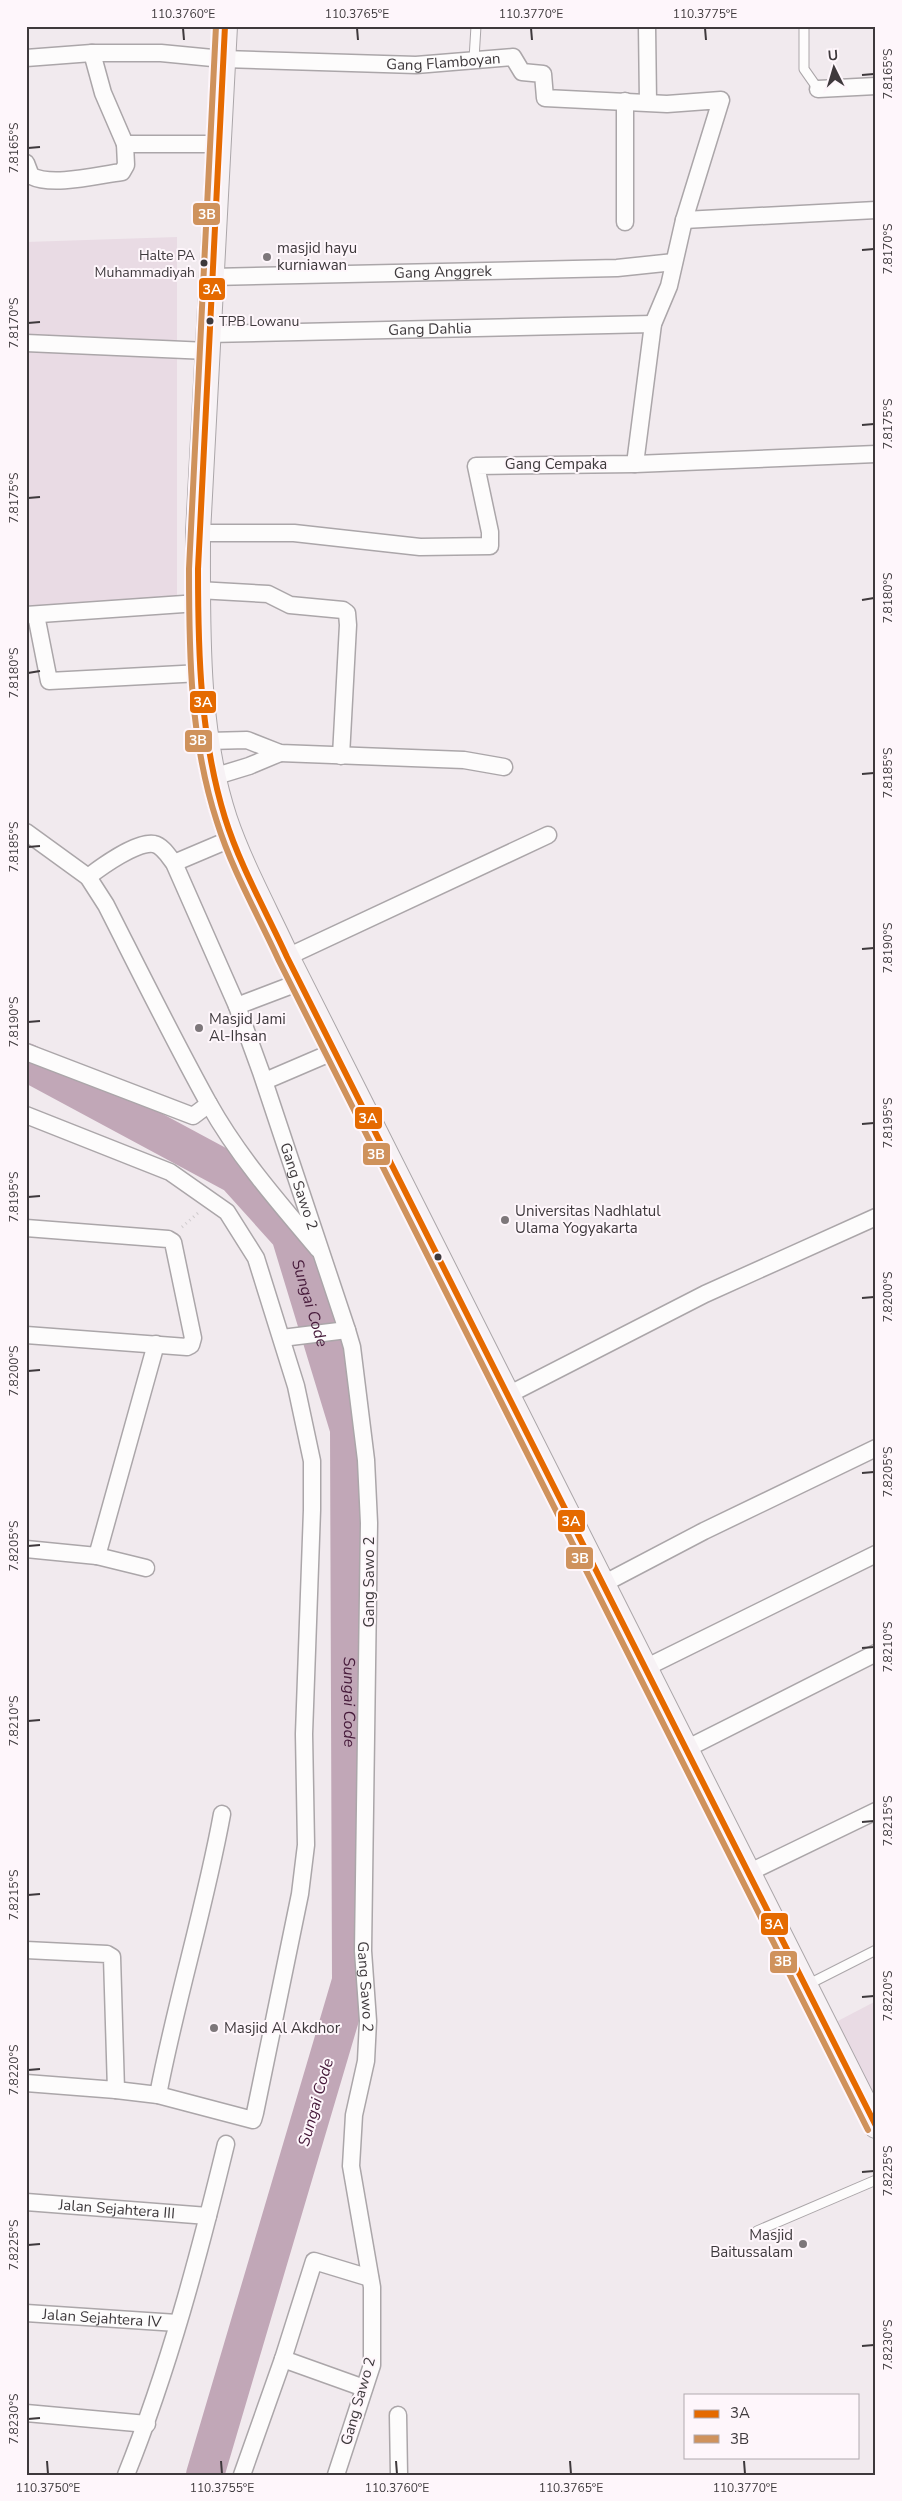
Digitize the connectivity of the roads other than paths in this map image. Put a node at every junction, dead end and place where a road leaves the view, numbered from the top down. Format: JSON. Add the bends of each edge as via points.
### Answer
{"nodes":[{"id":1,"x":225,"y":26,"type":"edge"},
{"id":2,"x":476,"y":26,"type":"edge"},
{"id":3,"x":647,"y":26,"type":"edge"},
{"id":4,"x":804,"y":26,"type":"edge"},
{"id":5,"x":92,"y":53,"type":"junction"},
{"id":6,"x":26,"y":58,"type":"edge"},
{"id":7,"x":223,"y":59,"type":"junction"},
{"id":8,"x":474,"y":59,"type":"junction"},
{"id":9,"x":876,"y":86,"type":"edge"},
{"id":10,"x":818,"y":89,"type":"joint"},
{"id":11,"x":625,"y":101,"type":"junction"},
{"id":12,"x":648,"y":102,"type":"junction"},
{"id":13,"x":125,"y":144,"type":"junction"},
{"id":14,"x":219,"y":144,"type":"junction"},
{"id":15,"x":26,"y":163,"type":"edge"},
{"id":16,"x":876,"y":210,"type":"edge"},
{"id":17,"x":684,"y":220,"type":"junction"},
{"id":18,"x":625,"y":222,"type":"dead end"},
{"id":19,"x":674,"y":262,"type":"junction"},
{"id":20,"x":212,"y":277,"type":"junction"},
{"id":21,"x":653,"y":324,"type":"junction"},
{"id":22,"x":208,"y":342,"type":"junction"},
{"id":23,"x":26,"y":343,"type":"edge"},
{"id":24,"x":876,"y":454,"type":"edge"},
{"id":25,"x":635,"y":464,"type":"junction"},
{"id":26,"x":198,"y":533,"type":"junction"},
{"id":27,"x":198,"y":597,"type":"junction"},
{"id":28,"x":31,"y":615,"type":"edge"},
{"id":29,"x":201,"y":673,"type":"junction"},
{"id":30,"x":208,"y":741,"type":"junction"},
{"id":31,"x":280,"y":752,"type":"junction"},
{"id":32,"x":341,"y":756,"type":"junction"},
{"id":33,"x":504,"y":768,"type":"dead end"},
{"id":34,"x":213,"y":777,"type":"junction"},
{"id":35,"x":26,"y":832,"type":"edge"},
{"id":36,"x":548,"y":835,"type":"dead end"},
{"id":37,"x":233,"y":838,"type":"junction"},
{"id":38,"x":174,"y":863,"type":"junction"},
{"id":39,"x":88,"y":877,"type":"junction"},
{"id":40,"x":287,"y":957,"type":"junction"},
{"id":41,"x":300,"y":982,"type":"junction"},
{"id":42,"x":237,"y":1006,"type":"junction"},
{"id":43,"x":334,"y":1051,"type":"junction"},
{"id":44,"x":26,"y":1052,"type":"edge"},
{"id":45,"x":265,"y":1081,"type":"junction"},
{"id":46,"x":209,"y":1104,"type":"junction"},
{"id":47,"x":26,"y":1115,"type":"edge"},
{"id":48,"x":876,"y":1217,"type":"edge"},
{"id":49,"x":26,"y":1228,"type":"edge"},
{"id":50,"x":323,"y":1255,"type":"junction"},
{"id":51,"x":340,"y":1331,"type":"junction"},
{"id":52,"x":26,"y":1335,"type":"edge"},
{"id":53,"x":288,"y":1337,"type":"junction"},
{"id":54,"x":156,"y":1344,"type":"junction"},
{"id":55,"x":508,"y":1395,"type":"junction"},
{"id":56,"x":876,"y":1448,"type":"edge"},
{"id":57,"x":26,"y":1549,"type":"edge"},
{"id":58,"x":876,"y":1554,"type":"edge"},
{"id":59,"x":97,"y":1556,"type":"junction"},
{"id":60,"x":146,"y":1568,"type":"dead end"},
{"id":61,"x":603,"y":1584,"type":"junction"},
{"id":62,"x":876,"y":1653,"type":"edge"},
{"id":63,"x":645,"y":1668,"type":"junction"},
{"id":64,"x":686,"y":1749,"type":"junction"},
{"id":65,"x":876,"y":1811,"type":"edge"},
{"id":66,"x":222,"y":1814,"type":"dead end"},
{"id":67,"x":748,"y":1873,"type":"junction"},
{"id":68,"x":26,"y":1950,"type":"edge"},
{"id":69,"x":876,"y":1950,"type":"edge"},
{"id":70,"x":806,"y":1986,"type":"junction"},
{"id":71,"x":26,"y":2083,"type":"edge"},
{"id":72,"x":116,"y":2090,"type":"junction"},
{"id":73,"x":158,"y":2095,"type":"junction"},
{"id":74,"x":875,"y":2122,"type":"edge"},
{"id":75,"x":226,"y":2144,"type":"dead end"},
{"id":76,"x":876,"y":2180,"type":"edge"},
{"id":77,"x":26,"y":2202,"type":"edge"},
{"id":78,"x":208,"y":2216,"type":"junction"},
{"id":79,"x":757,"y":2231,"type":"dead end"},
{"id":80,"x":370,"y":2278,"type":"junction"},
{"id":81,"x":26,"y":2313,"type":"edge"},
{"id":82,"x":177,"y":2323,"type":"junction"},
{"id":83,"x":283,"y":2359,"type":"junction"},
{"id":84,"x":364,"y":2388,"type":"junction"},
{"id":85,"x":26,"y":2413,"type":"edge"},
{"id":86,"x":398,"y":2415,"type":"dead end"},
{"id":87,"x":147,"y":2424,"type":"junction"},
{"id":88,"x":126,"y":2475,"type":"edge"},
{"id":89,"x":242,"y":2475,"type":"edge"},
{"id":90,"x":336,"y":2475,"type":"edge"},
{"id":91,"x":399,"y":2475,"type":"edge"}],
"edges":[{"from":1,"to":7,"type":"main road"},
{"from":2,"to":8,"type":"lane"},
{"from":3,"to":12,"type":"street"},
{"from":4,"to":10,"type":"lane","via":[[804,69]]},
{"from":5,"to":6,"type":"street","name":"Gang Flamboyan"},
{"from":5,"to":7,"type":"street","name":"Gang Flamboyan","via":[[160,53]]},
{"from":5,"to":13,"type":"street","via":[[103,93]]},
{"from":7,"to":8,"type":"street","name":"Gang Flamboyan","via":[[416,65]]},
{"from":7,"to":14,"type":"main road"},
{"from":8,"to":11,"type":"street","name":"Gang Flamboyan","via":[[513,57],[522,72],[543,74],[545,98]]},
{"from":9,"to":10,"type":"street"},
{"from":11,"to":12,"type":"street","name":"Gang Flamboyan"},
{"from":11,"to":18,"type":"street"},
{"from":12,"to":17,"type":"street","name":"Gang Flamboyan","via":[[667,104],[721,100]]},
{"from":13,"to":14,"type":"street"},
{"from":13,"to":15,"type":"street","via":[[126,165],[122,172],[39,180],[31,176]]},
{"from":14,"to":20,"type":"main road"},
{"from":16,"to":17,"type":"street"},
{"from":17,"to":19,"type":"street"},
{"from":19,"to":20,"type":"street","name":"Gang Anggrek","via":[[617,268]]},
{"from":19,"to":21,"type":"street","via":[[669,286]]},
{"from":20,"to":22,"type":"main road"},
{"from":21,"to":22,"type":"street","name":"Gang Dahlia"},
{"from":21,"to":25,"type":"street"},
{"from":22,"to":23,"type":"street","name":"Gang Dahlia"},
{"from":22,"to":26,"type":"main road"},
{"from":24,"to":25,"type":"street"},
{"from":25,"to":26,"type":"street","name":"Gang Cempaka","via":[[476,466],[490,546],[420,547],[294,532]]},
{"from":26,"to":27,"type":"main road"},
{"from":27,"to":28,"type":"street"},
{"from":27,"to":29,"type":"main road"},
{"from":27,"to":32,"type":"street","via":[[268,594],[290,605],[347,613]]},
{"from":28,"to":29,"type":"street","via":[[49,681]]},
{"from":29,"to":30,"type":"main road"},
{"from":30,"to":31,"type":"street","via":[[247,740]]},
{"from":30,"to":34,"type":"main road"},
{"from":31,"to":32,"type":"street"},
{"from":31,"to":34,"type":"street"},
{"from":32,"to":33,"type":"street","via":[[464,760]]},
{"from":34,"to":37,"type":"main road"},
{"from":35,"to":39,"type":"street"},
{"from":36,"to":40,"type":"street"},
{"from":37,"to":38,"type":"street"},
{"from":37,"to":40,"type":"main road"},
{"from":38,"to":39,"type":"street","via":[[161,848],[151,844],[112,859]]},
{"from":38,"to":42,"type":"street","name":"Gang Sawo 2"},
{"from":39,"to":46,"type":"street","via":[[106,905]]},
{"from":40,"to":41,"type":"main road"},
{"from":41,"to":42,"type":"street"},
{"from":41,"to":43,"type":"main road"},
{"from":42,"to":45,"type":"street","name":"Gang Sawo 2"},
{"from":43,"to":45,"type":"street"},
{"from":43,"to":55,"type":"main road"},
{"from":44,"to":46,"type":"street","via":[[193,1116]]},
{"from":45,"to":50,"type":"street","name":"Gang Sawo 2"},
{"from":46,"to":50,"type":"street","via":[[279,1202]]},
{"from":47,"to":53,"type":"street","via":[[170,1172],[227,1212],[256,1258]]},
{"from":48,"to":55,"type":"street","via":[[705,1294]]},
{"from":49,"to":54,"type":"street","via":[[168,1239],[175,1245],[192,1341],[187,1347]]},
{"from":50,"to":51,"type":"street","name":"Gang Sawo 2"},
{"from":51,"to":53,"type":"street"},
{"from":51,"to":80,"type":"street","name":"Gang Sawo 2","via":[[353,1356],[366,1460],[369,1523],[363,1951],[368,2021],[366,2061],[354,2115],[351,2166]]},
{"from":52,"to":54,"type":"street"},
{"from":53,"to":73,"type":"street","via":[[312,1461],[304,1734],[306,1845],[300,1894],[253,2120]]},
{"from":54,"to":59,"type":"street"},
{"from":55,"to":61,"type":"main road"},
{"from":56,"to":61,"type":"street"},
{"from":57,"to":59,"type":"street"},
{"from":58,"to":63,"type":"street"},
{"from":59,"to":60,"type":"street"},
{"from":61,"to":63,"type":"main road"},
{"from":62,"to":64,"type":"street"},
{"from":63,"to":64,"type":"main road"},
{"from":64,"to":67,"type":"main road"},
{"from":65,"to":67,"type":"street"},
{"from":66,"to":73,"type":"street","via":[[215,1855],[171,2026]]},
{"from":67,"to":70,"type":"main road"},
{"from":68,"to":72,"type":"street","via":[[107,1954],[112,1957]]},
{"from":69,"to":70,"type":"lane"},
{"from":70,"to":74,"type":"main road"},
{"from":71,"to":72,"type":"street"},
{"from":72,"to":73,"type":"street"},
{"from":75,"to":78,"type":"street"},
{"from":76,"to":79,"type":"lane"},
{"from":77,"to":78,"type":"street","name":"Jalan Sejahtera III"},
{"from":78,"to":82,"type":"street"},
{"from":80,"to":83,"type":"street","via":[[314,2261]]},
{"from":80,"to":84,"type":"street","name":"Gang Sawo 2","via":[[372,2365]]},
{"from":81,"to":82,"type":"street","name":"Jalan Sejahtera IV"},
{"from":82,"to":87,"type":"street"},
{"from":83,"to":84,"type":"street"},
{"from":83,"to":89,"type":"street"},
{"from":84,"to":90,"type":"street","name":"Gang Sawo 2"},
{"from":85,"to":87,"type":"street"},
{"from":86,"to":91,"type":"street"},
{"from":87,"to":88,"type":"street"}]}
